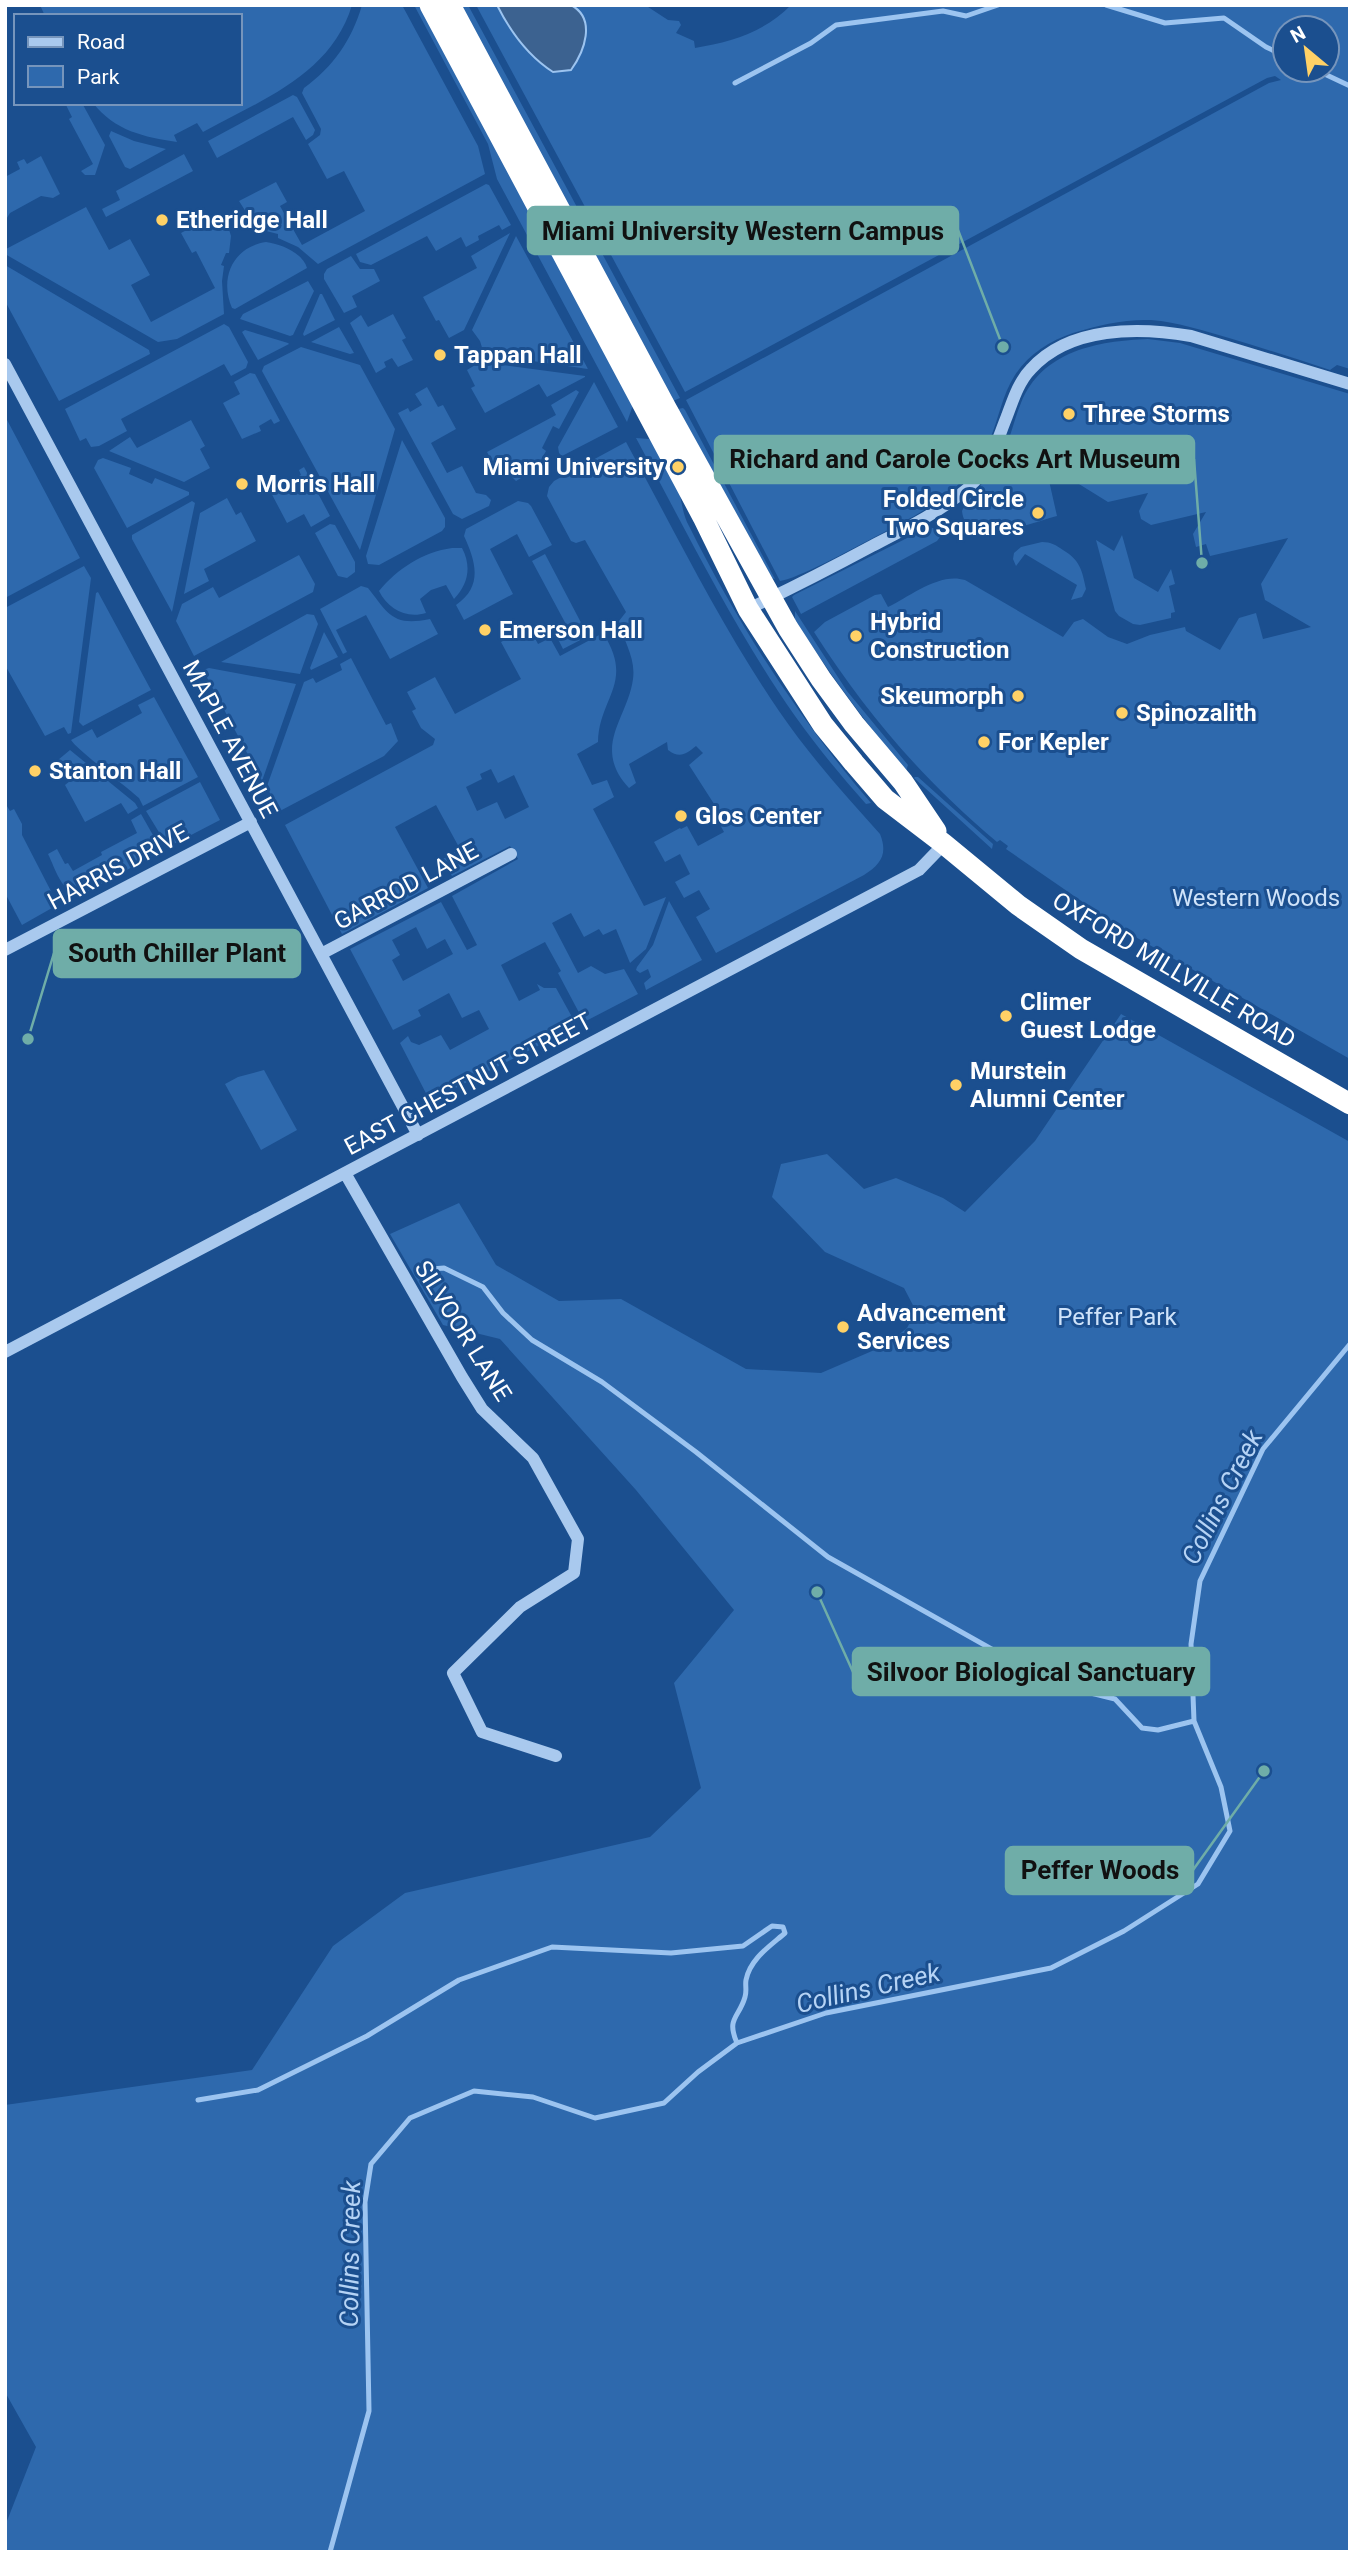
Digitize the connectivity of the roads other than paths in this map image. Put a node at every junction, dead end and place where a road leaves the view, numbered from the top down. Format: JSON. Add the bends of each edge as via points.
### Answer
{"nodes":[{"id":1,"x":430,"y":5,"type":"edge"},
{"id":2,"x":450,"y":5,"type":"edge"},
{"id":3,"x":5,"y":364,"type":"edge"},
{"id":4,"x":1350,"y":384,"type":"edge"},
{"id":5,"x":771,"y":598,"type":"junction"},
{"id":6,"x":748,"y":609,"type":"junction"},
{"id":7,"x":251,"y":822,"type":"junction"},
{"id":8,"x":944,"y":844,"type":"junction"},
{"id":9,"x":511,"y":854,"type":"dead end"},
{"id":10,"x":5,"y":950,"type":"edge"},
{"id":11,"x":321,"y":954,"type":"junction"},
{"id":12,"x":1350,"y":1104,"type":"edge"},
{"id":13,"x":418,"y":1135,"type":"junction"},
{"id":14,"x":345,"y":1173,"type":"junction"},
{"id":15,"x":5,"y":1352,"type":"edge"},
{"id":16,"x":556,"y":1756,"type":"dead end"}],
"edges":[{"from":1,"to":6,"type":"highway"},
{"from":2,"to":5,"type":"highway"},
{"from":3,"to":7,"type":"street","name":"MAPLE AVENUE"},
{"from":4,"to":5,"type":"street","via":[[1166,332],[1115,332],[1066,345],[1031,368],[1020,383],[990,461],[970,486],[942,509]]},
{"from":5,"to":6,"type":"street"},
{"from":5,"to":8,"type":"highway","via":[[821,679],[903,782]]},
{"from":6,"to":8,"type":"highway","via":[[816,715],[854,763],[885,799]]},
{"from":7,"to":10,"type":"street","name":"HARRIS DRIVE"},
{"from":7,"to":11,"type":"street","name":"MAPLE AVENUE"},
{"from":8,"to":12,"type":"highway","name":"OXFORD MILLVILLE ROAD","via":[[1080,949]]},
{"from":8,"to":13,"type":"street","name":"EAST CHESTNUT STREET","via":[[919,870]]},
{"from":9,"to":11,"type":"street","name":"GARROD LANE"},
{"from":11,"to":13,"type":"street","name":"MAPLE AVENUE"},
{"from":13,"to":14,"type":"street","name":"EAST CHESTNUT STREET"},
{"from":14,"to":15,"type":"street","name":"EAST CHESTNUT STREET"},
{"from":14,"to":16,"type":"street","name":"SILVOOR LANE","via":[[461,1377],[482,1409],[533,1458],[578,1539],[573,1573],[520,1607],[453,1673],[482,1732]]}]}
